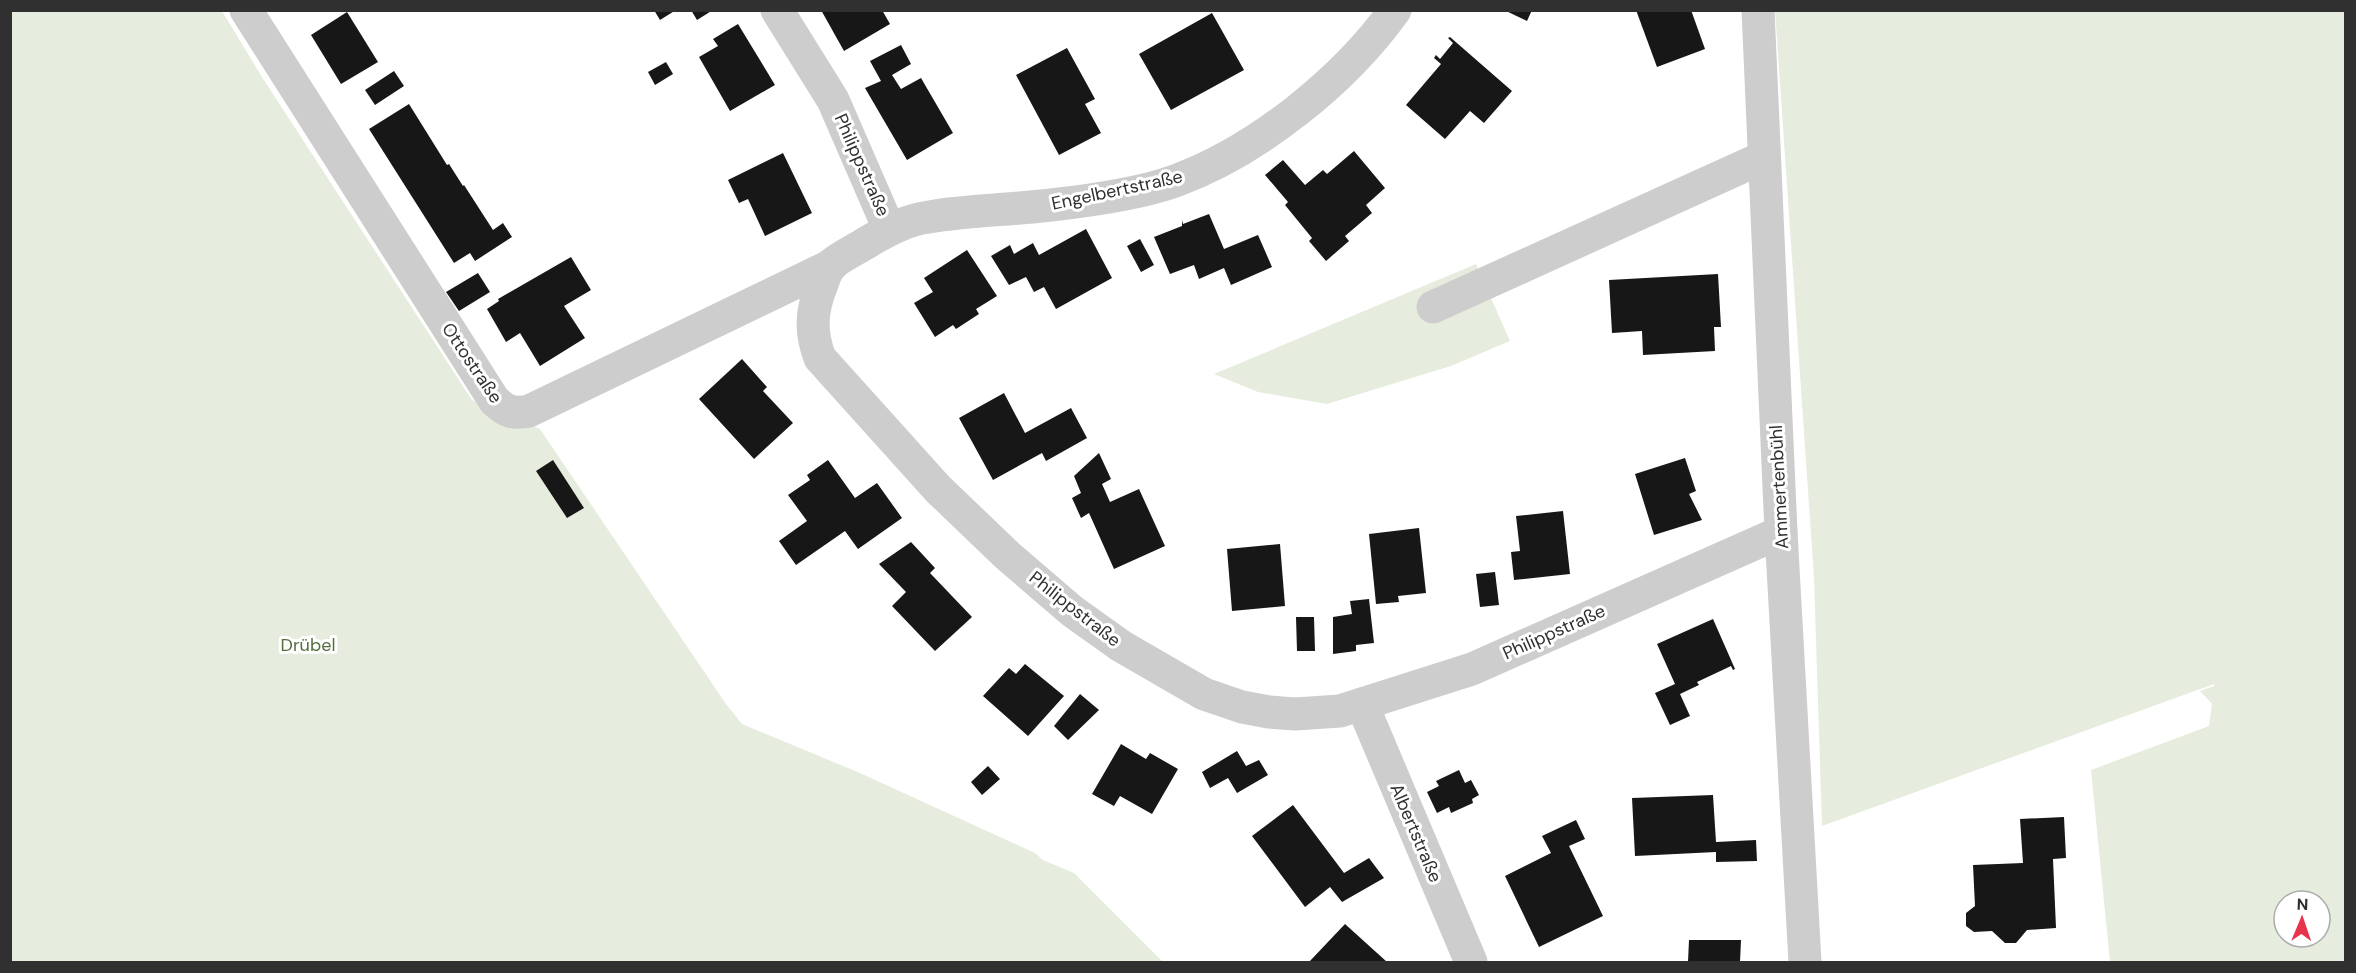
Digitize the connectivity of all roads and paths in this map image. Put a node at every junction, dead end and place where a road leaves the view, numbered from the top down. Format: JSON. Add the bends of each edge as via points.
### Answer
{"nodes":[{"id":1,"x":246,"y":10,"type":"edge"},
{"id":2,"x":777,"y":10,"type":"edge"},
{"id":3,"x":1395,"y":10,"type":"edge"},
{"id":4,"x":1758,"y":10,"type":"edge"},
{"id":5,"x":1764,"y":157,"type":"junction"},
{"id":6,"x":889,"y":229,"type":"junction"},
{"id":7,"x":832,"y":265,"type":"junction"},
{"id":8,"x":1433,"y":307,"type":"dead end"},
{"id":9,"x":1781,"y":532,"type":"junction"},
{"id":10,"x":1362,"y":704,"type":"junction"},
{"id":11,"x":1471,"y":963,"type":"edge"},
{"id":12,"x":1805,"y":963,"type":"edge"}],
"edges":[{"from":1,"to":7,"type":"street","name":"Ottostraße","via":[[504,410],[514,414],[529,411]]},
{"from":2,"to":6,"type":"street","name":"Philippstraße","via":[[832,100]]},
{"from":3,"to":6,"type":"street","name":"Engelbertstraße","via":[[1332,82],[1253,142],[1202,170],[1173,182],[1109,195],[928,217]]},
{"from":4,"to":5,"type":"street","name":"Ammertenbühl"},
{"from":5,"to":8,"type":"street"},
{"from":5,"to":9,"type":"street","name":"Ammertenbühl"},
{"from":6,"to":7,"type":"street","name":"Philippstraße"},
{"from":7,"to":10,"type":"street","name":"Philippstraße","via":[[812,312],[812,332],[820,358],[938,489],[1072,611],[1169,675],[1204,694],[1242,707],[1295,714],[1340,711]]},
{"from":9,"to":10,"type":"street","name":"Philippstraße","via":[[1472,669]]},
{"from":9,"to":12,"type":"street","name":"Ammertenbühl"},
{"from":10,"to":11,"type":"street","name":"Albertstraße"}]}
